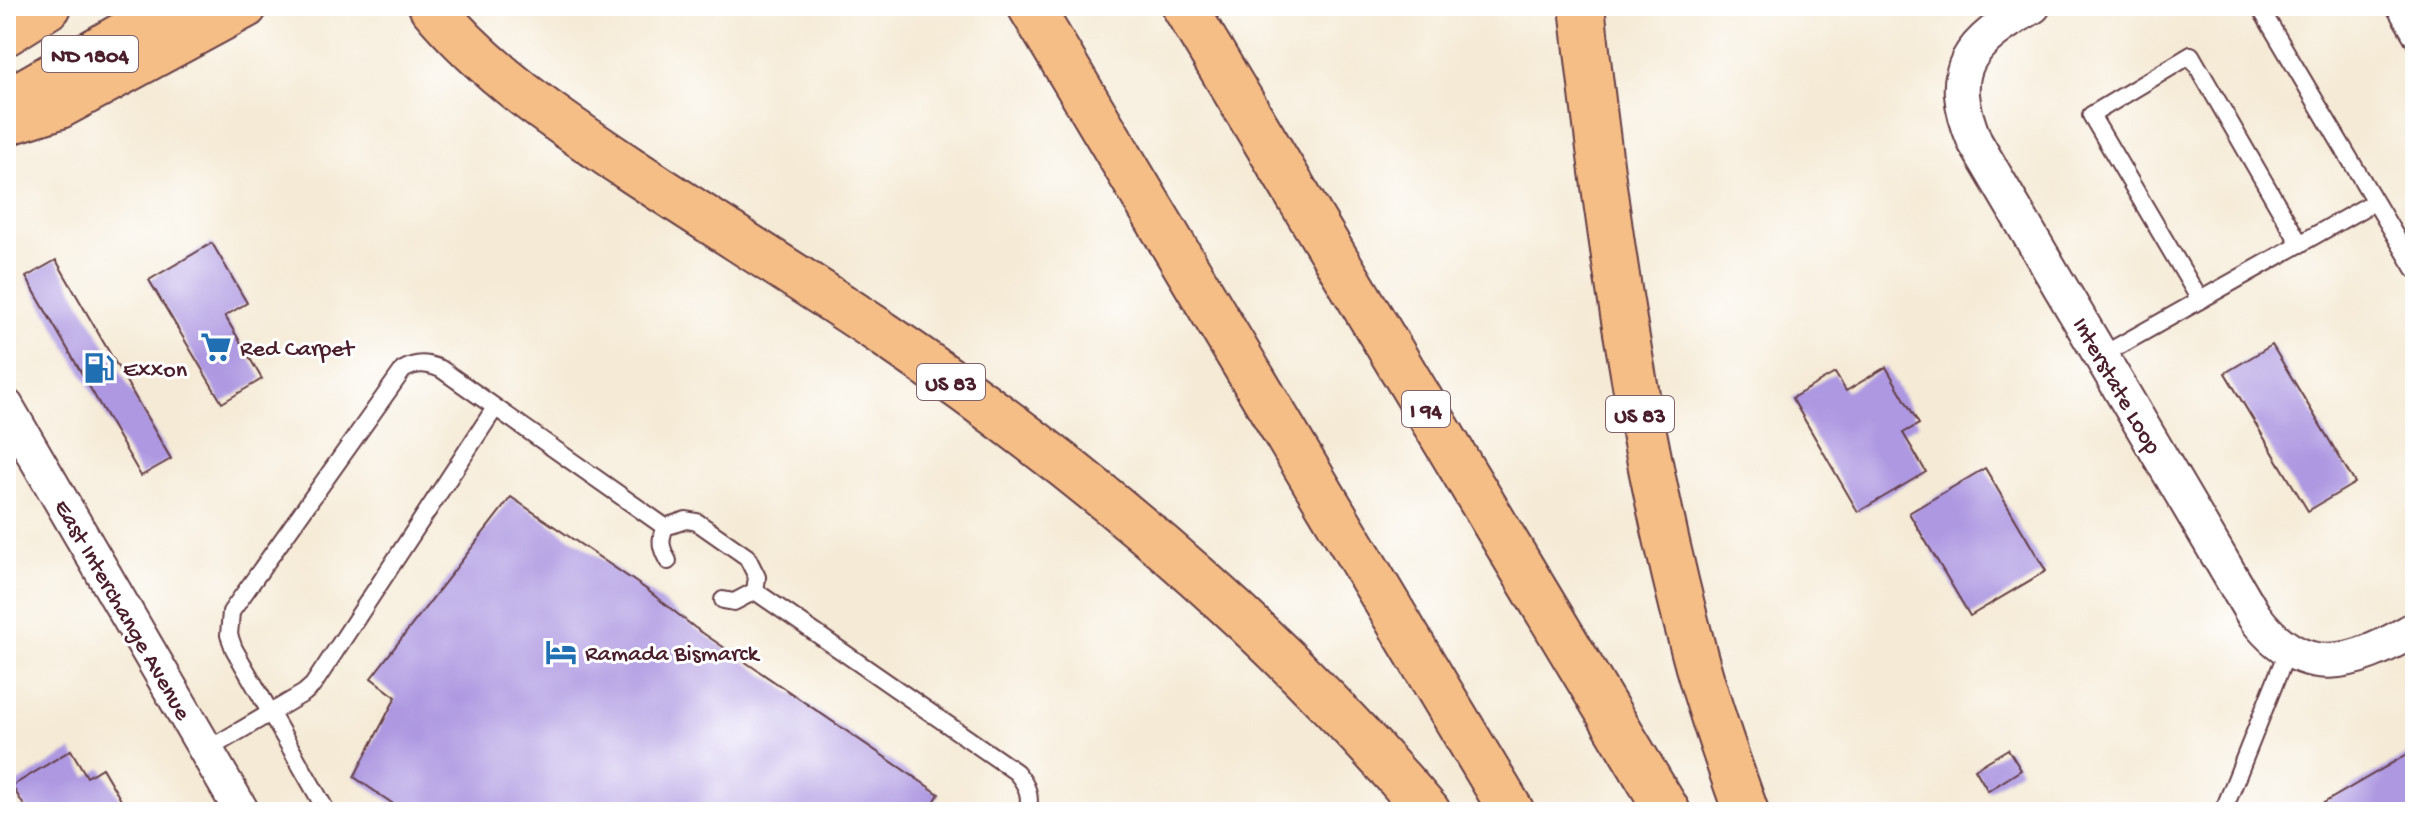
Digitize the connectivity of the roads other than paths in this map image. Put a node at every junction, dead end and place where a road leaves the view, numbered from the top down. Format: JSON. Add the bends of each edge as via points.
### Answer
{"nodes":[{"id":1,"x":49,"y":6,"type":"edge"},
{"id":2,"x":173,"y":6,"type":"edge"},
{"id":3,"x":245,"y":6,"type":"edge"},
{"id":4,"x":431,"y":6,"type":"edge"},
{"id":5,"x":1030,"y":6,"type":"edge"},
{"id":6,"x":1184,"y":6,"type":"edge"},
{"id":7,"x":1582,"y":6,"type":"edge"},
{"id":8,"x":2033,"y":6,"type":"edge"},
{"id":9,"x":2259,"y":6,"type":"edge"},
{"id":10,"x":2394,"y":6,"type":"edge"},
{"id":11,"x":6,"y":33,"type":"edge"},
{"id":12,"x":2415,"y":42,"type":"edge"},
{"id":13,"x":6,"y":102,"type":"edge"},
{"id":14,"x":6,"y":123,"type":"edge"},
{"id":15,"x":2374,"y":202,"type":"junction"},
{"id":16,"x":2300,"y":244,"type":"junction"},
{"id":17,"x":2415,"y":269,"type":"edge"},
{"id":18,"x":2200,"y":300,"type":"junction"},
{"id":19,"x":2101,"y":356,"type":"junction"},
{"id":20,"x":6,"y":406,"type":"edge"},
{"id":21,"x":495,"y":408,"type":"junction"},
{"id":22,"x":665,"y":527,"type":"junction"},
{"id":23,"x":668,"y":561,"type":"dead end"},
{"id":24,"x":755,"y":591,"type":"junction"},
{"id":25,"x":723,"y":600,"type":"dead end"},
{"id":26,"x":2415,"y":629,"type":"edge"},
{"id":27,"x":2287,"y":652,"type":"junction"},
{"id":28,"x":271,"y":714,"type":"junction"},
{"id":29,"x":207,"y":750,"type":"junction"},
{"id":30,"x":242,"y":812,"type":"edge"},
{"id":31,"x":327,"y":812,"type":"edge"},
{"id":32,"x":1027,"y":812,"type":"edge"},
{"id":33,"x":1428,"y":812,"type":"edge"},
{"id":34,"x":1512,"y":812,"type":"edge"},
{"id":35,"x":1668,"y":812,"type":"edge"},
{"id":36,"x":1746,"y":812,"type":"edge"},
{"id":37,"x":2223,"y":812,"type":"edge"}],
"edges":[{"from":1,"to":11,"type":"main road"},
{"from":2,"to":13,"type":"main road","number":"ND 1804"},
{"from":3,"to":14,"type":"main road","via":[[60,106]]},
{"from":4,"to":33,"type":"main road","number":"US 83","via":[[479,58],[556,121],[930,366],[1121,510],[1287,661]]},
{"from":5,"to":34,"type":"main road"},
{"from":6,"to":35,"type":"main road","number":"I 94"},
{"from":7,"to":36,"type":"main road","number":"US 83","via":[[1607,223],[1652,481],[1696,660]]},
{"from":8,"to":19,"type":"street","name":"Interstate Loop","via":[[1980,42],[1965,70],[1966,121]]},
{"from":9,"to":15,"type":"lane"},
{"from":10,"to":12,"type":"lane"},
{"from":15,"to":16,"type":"lane"},
{"from":15,"to":17,"type":"lane"},
{"from":16,"to":18,"type":"lane"},
{"from":16,"to":18,"type":"lane","via":[[2191,55],[2091,115]]},
{"from":18,"to":19,"type":"lane"},
{"from":19,"to":27,"type":"street","name":"Interstate Loop","via":[[2254,616]]},
{"from":20,"to":29,"type":"street","name":"East Interchange Avenue"},
{"from":21,"to":22,"type":"lane"},
{"from":21,"to":28,"type":"lane","via":[[313,685]]},
{"from":21,"to":28,"type":"lane","via":[[428,364],[415,363],[393,381],[231,612],[234,649]]},
{"from":22,"to":23,"type":"lane","via":[[661,549]]},
{"from":22,"to":24,"type":"lane","via":[[697,522],[747,557],[757,577]]},
{"from":24,"to":25,"type":"lane","via":[[734,602]]},
{"from":24,"to":32,"type":"lane","via":[[1016,772],[1030,795]]},
{"from":26,"to":27,"type":"street","via":[[2360,657],[2310,659]]},
{"from":27,"to":37,"type":"lane"},
{"from":28,"to":29,"type":"lane"},
{"from":28,"to":31,"type":"lane"},
{"from":29,"to":30,"type":"street","name":"East Interchange Avenue"}]}
